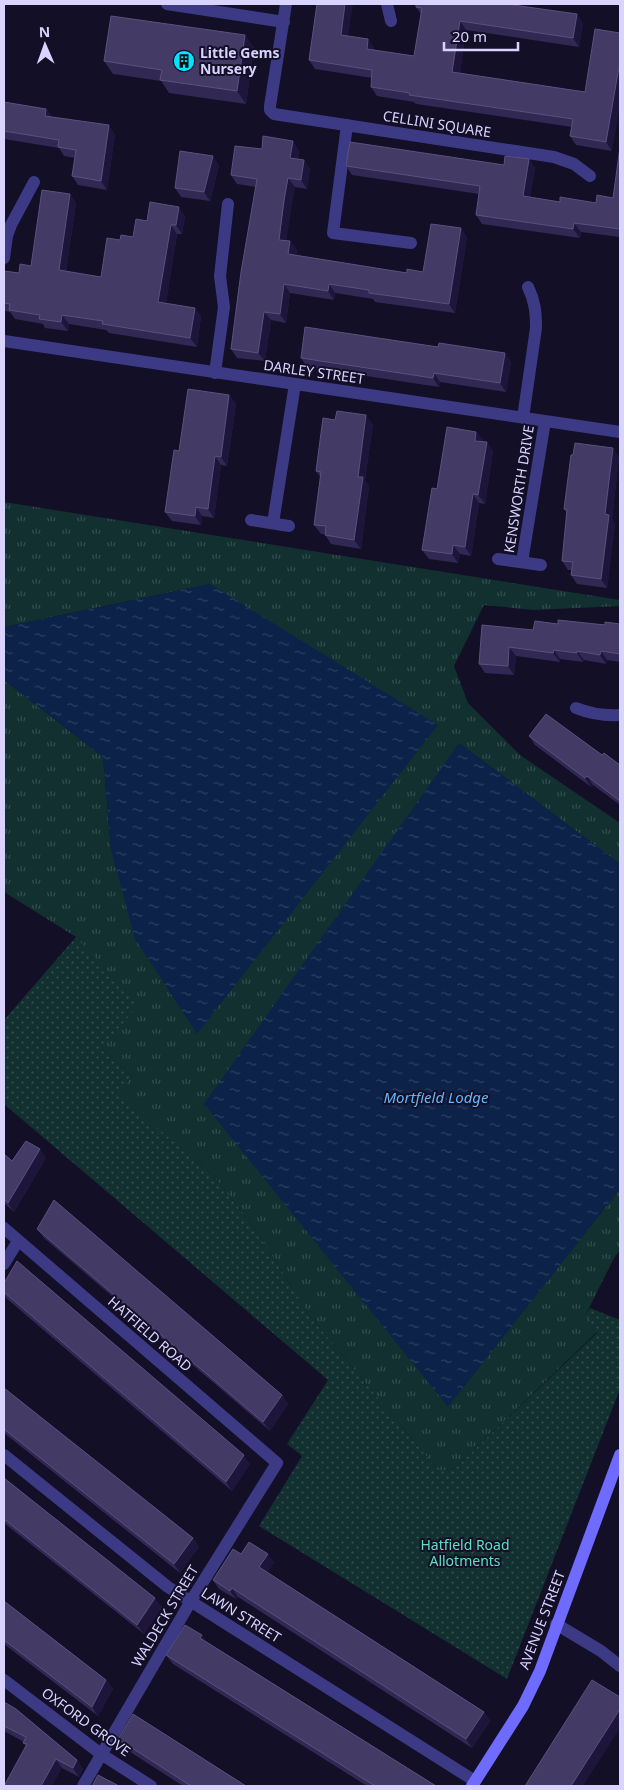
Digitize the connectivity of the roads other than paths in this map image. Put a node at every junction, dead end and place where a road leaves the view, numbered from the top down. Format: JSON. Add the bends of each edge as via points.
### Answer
{"nodes":[{"id":1,"x":167,"y":4,"type":"edge"},
{"id":2,"x":286,"y":4,"type":"edge"},
{"id":3,"x":387,"y":4,"type":"edge"},
{"id":4,"x":390,"y":21,"type":"dead end"},
{"id":5,"x":284,"y":22,"type":"junction"},
{"id":6,"x":347,"y":126,"type":"junction"},
{"id":7,"x":590,"y":176,"type":"dead end"},
{"id":8,"x":34,"y":182,"type":"dead end"},
{"id":9,"x":228,"y":204,"type":"dead end"},
{"id":10,"x":411,"y":243,"type":"dead end"},
{"id":11,"x":4,"y":258,"type":"edge"},
{"id":12,"x":528,"y":287,"type":"dead end"},
{"id":13,"x":4,"y":341,"type":"edge"},
{"id":14,"x":215,"y":373,"type":"junction"},
{"id":15,"x":295,"y":384,"type":"junction"},
{"id":16,"x":523,"y":418,"type":"junction"},
{"id":17,"x":545,"y":421,"type":"junction"},
{"id":18,"x":620,"y":432,"type":"edge"},
{"id":19,"x":251,"y":520,"type":"dead end"},
{"id":20,"x":273,"y":523,"type":"junction"},
{"id":21,"x":289,"y":526,"type":"dead end"},
{"id":22,"x":498,"y":558,"type":"dead end"},
{"id":23,"x":522,"y":562,"type":"junction"},
{"id":24,"x":541,"y":565,"type":"dead end"},
{"id":25,"x":576,"y":708,"type":"dead end"},
{"id":26,"x":620,"y":716,"type":"edge"},
{"id":27,"x":4,"y":1228,"type":"edge"},
{"id":28,"x":18,"y":1241,"type":"junction"},
{"id":29,"x":4,"y":1264,"type":"edge"},
{"id":30,"x":4,"y":1455,"type":"edge"},
{"id":31,"x":620,"y":1455,"type":"edge"},
{"id":32,"x":277,"y":1464,"type":"joint"},
{"id":33,"x":190,"y":1601,"type":"junction"},
{"id":34,"x":556,"y":1624,"type":"junction"},
{"id":35,"x":620,"y":1666,"type":"edge"},
{"id":36,"x":4,"y":1680,"type":"edge"},
{"id":37,"x":101,"y":1754,"type":"junction"},
{"id":38,"x":474,"y":1784,"type":"edge"},
{"id":39,"x":83,"y":1786,"type":"edge"},
{"id":40,"x":151,"y":1786,"type":"edge"}],
"edges":[{"from":1,"to":5,"type":"street"},
{"from":2,"to":5,"type":"street"},
{"from":3,"to":4,"type":"street"},
{"from":5,"to":6,"type":"street","name":"CELLINI SQUARE","via":[[270,110],[274,114]]},
{"from":6,"to":7,"type":"street","name":"CELLINI SQUARE","via":[[554,157],[574,164]]},
{"from":6,"to":10,"type":"street","via":[[333,233]]},
{"from":8,"to":11,"type":"street","via":[[11,225]]},
{"from":9,"to":14,"type":"street","via":[[220,276],[224,307]]},
{"from":12,"to":16,"type":"street","via":[[534,299],[536,328]]},
{"from":13,"to":14,"type":"street","name":"DARLEY STREET"},
{"from":14,"to":15,"type":"street","name":"DARLEY STREET"},
{"from":15,"to":16,"type":"street","name":"DARLEY STREET"},
{"from":15,"to":20,"type":"street"},
{"from":16,"to":17,"type":"street","name":"DARLEY STREET"},
{"from":17,"to":18,"type":"street","name":"DARLEY STREET"},
{"from":17,"to":23,"type":"street","name":"KENSWORTH DRIVE"},
{"from":19,"to":20,"type":"street"},
{"from":20,"to":21,"type":"street"},
{"from":22,"to":23,"type":"street","name":"KENSWORTH DRIVE"},
{"from":23,"to":24,"type":"street","name":"KENSWORTH DRIVE"},
{"from":25,"to":26,"type":"street","via":[[591,714]]},
{"from":27,"to":28,"type":"street","name":"HATFIELD ROAD"},
{"from":28,"to":29,"type":"street"},
{"from":28,"to":32,"type":"street","name":"HATFIELD ROAD"},
{"from":30,"to":33,"type":"street","name":"LAWN STREET","via":[[168,1587]]},
{"from":31,"to":34,"type":"street","name":"AVENUE STREET"},
{"from":32,"to":33,"type":"street","name":"WALDECK STREET"},
{"from":33,"to":37,"type":"street","name":"WALDECK STREET"},
{"from":33,"to":38,"type":"street","name":"LAWN STREET"},
{"from":34,"to":35,"type":"street"},
{"from":34,"to":38,"type":"street","name":"AVENUE STREET","via":[[540,1671],[523,1706]]},
{"from":36,"to":37,"type":"street","name":"OXFORD GROVE"},
{"from":37,"to":39,"type":"street","name":"WALDECK STREET"},
{"from":37,"to":40,"type":"street","name":"OXFORD GROVE"}]}
